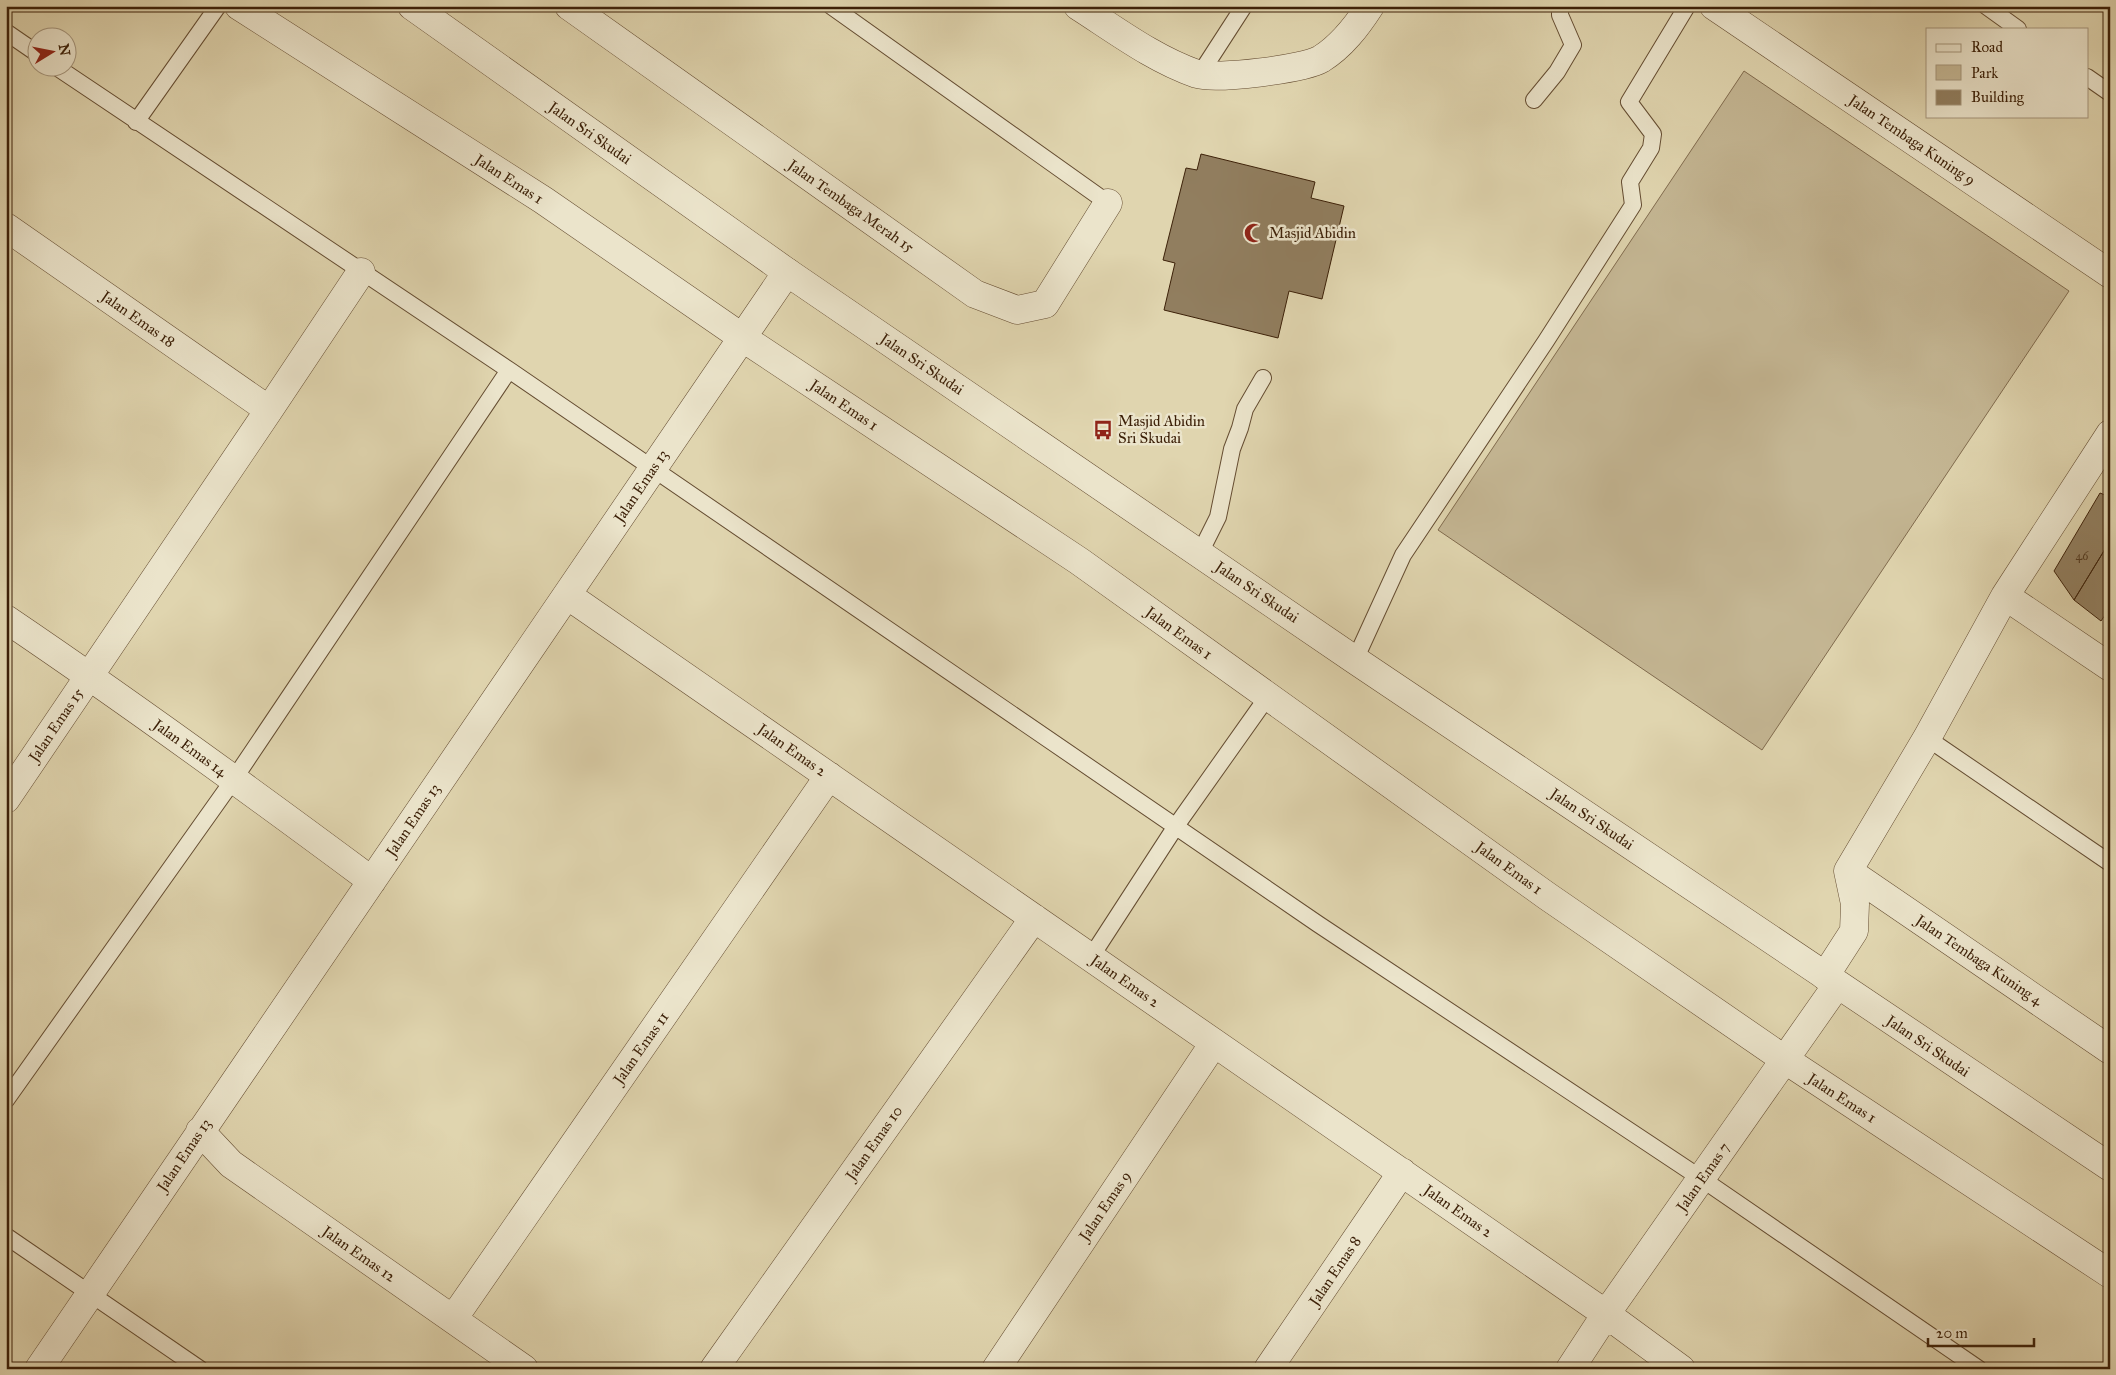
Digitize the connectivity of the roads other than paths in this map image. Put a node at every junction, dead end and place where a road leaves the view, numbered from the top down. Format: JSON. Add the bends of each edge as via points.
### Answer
{"nodes":[{"id":1,"x":218,"y":6,"type":"edge"},
{"id":2,"x":239,"y":6,"type":"edge"},
{"id":3,"x":412,"y":6,"type":"edge"},
{"id":4,"x":569,"y":6,"type":"edge"},
{"id":5,"x":831,"y":6,"type":"edge"},
{"id":6,"x":1078,"y":6,"type":"edge"},
{"id":7,"x":1244,"y":6,"type":"edge"},
{"id":8,"x":1370,"y":6,"type":"edge"},
{"id":9,"x":1560,"y":6,"type":"edge"},
{"id":10,"x":1687,"y":6,"type":"edge"},
{"id":11,"x":1714,"y":6,"type":"edge"},
{"id":12,"x":1986,"y":6,"type":"edge"},
{"id":13,"x":2017,"y":28,"type":"edge"},
{"id":14,"x":6,"y":32,"type":"edge"},
{"id":15,"x":28,"y":47,"type":"edge"},
{"id":16,"x":1200,"y":74,"type":"junction"},
{"id":17,"x":72,"y":78,"type":"edge"},
{"id":18,"x":2088,"y":78,"type":"edge"},
{"id":19,"x":2110,"y":93,"type":"edge"},
{"id":20,"x":1534,"y":100,"type":"dead end"},
{"id":21,"x":136,"y":122,"type":"junction"},
{"id":22,"x":1108,"y":203,"type":"joint"},
{"id":23,"x":6,"y":227,"type":"edge"},
{"id":24,"x":360,"y":272,"type":"junction"},
{"id":25,"x":787,"y":272,"type":"junction"},
{"id":26,"x":2110,"y":274,"type":"edge"},
{"id":27,"x":742,"y":338,"type":"junction"},
{"id":28,"x":509,"y":370,"type":"junction"},
{"id":29,"x":1263,"y":378,"type":"dead end"},
{"id":30,"x":269,"y":410,"type":"junction"},
{"id":31,"x":2105,"y":448,"type":"edge"},
{"id":32,"x":653,"y":468,"type":"junction"},
{"id":33,"x":1200,"y":553,"type":"junction"},
{"id":34,"x":567,"y":595,"type":"junction"},
{"id":35,"x":2005,"y":596,"type":"junction"},
{"id":36,"x":6,"y":619,"type":"edge"},
{"id":37,"x":1355,"y":660,"type":"junction"},
{"id":38,"x":2110,"y":667,"type":"edge"},
{"id":39,"x":89,"y":675,"type":"junction"},
{"id":40,"x":1268,"y":696,"type":"junction"},
{"id":41,"x":1927,"y":738,"type":"junction"},
{"id":42,"x":829,"y":776,"type":"junction"},
{"id":43,"x":234,"y":779,"type":"junction"},
{"id":44,"x":6,"y":799,"type":"edge"},
{"id":45,"x":1176,"y":826,"type":"junction"},
{"id":46,"x":2110,"y":863,"type":"edge"},
{"id":47,"x":1848,"y":871,"type":"junction"},
{"id":48,"x":372,"y":880,"type":"junction"},
{"id":49,"x":1034,"y":918,"type":"junction"},
{"id":50,"x":1091,"y":957,"type":"junction"},
{"id":51,"x":1831,"y":981,"type":"junction"},
{"id":52,"x":1214,"y":1043,"type":"junction"},
{"id":53,"x":2110,"y":1050,"type":"edge"},
{"id":54,"x":1784,"y":1059,"type":"junction"},
{"id":55,"x":6,"y":1100,"type":"edge"},
{"id":56,"x":200,"y":1131,"type":"junction"},
{"id":57,"x":2110,"y":1167,"type":"edge"},
{"id":58,"x":1402,"y":1172,"type":"junction"},
{"id":59,"x":1702,"y":1179,"type":"junction"},
{"id":60,"x":6,"y":1236,"type":"edge"},
{"id":61,"x":2110,"y":1274,"type":"edge"},
{"id":62,"x":89,"y":1295,"type":"junction"},
{"id":63,"x":1606,"y":1314,"type":"junction"},
{"id":64,"x":453,"y":1319,"type":"junction"},
{"id":65,"x":39,"y":1369,"type":"edge"},
{"id":66,"x":200,"y":1369,"type":"edge"},
{"id":67,"x":524,"y":1369,"type":"edge"},
{"id":68,"x":714,"y":1369,"type":"edge"},
{"id":69,"x":996,"y":1369,"type":"edge"},
{"id":70,"x":1268,"y":1369,"type":"edge"},
{"id":71,"x":1570,"y":1369,"type":"edge"},
{"id":72,"x":1682,"y":1369,"type":"edge"},
{"id":73,"x":1979,"y":1369,"type":"edge"}],
"edges":[{"from":1,"to":21,"type":"lane"},
{"from":2,"to":27,"type":"street","name":"Jalan Emas 1","via":[[543,200]]},
{"from":3,"to":25,"type":"street","name":"Jalan Sri Skudai"},
{"from":4,"to":22,"type":"street","name":"Jalan Tembaga Merah 15","via":[[975,294],[1017,310],[1045,304]]},
{"from":5,"to":22,"type":"lane"},
{"from":6,"to":16,"type":"street","via":[[1154,56]]},
{"from":7,"to":16,"type":"lane"},
{"from":8,"to":16,"type":"street","via":[[1353,32],[1321,59],[1254,74]]},
{"from":9,"to":20,"type":"lane","via":[[1560,15],[1573,45],[1557,72]]},
{"from":10,"to":37,"type":"lane","via":[[1629,102],[1653,134],[1651,148],[1630,182],[1633,205],[1403,555]]},
{"from":11,"to":26,"type":"street","name":"Jalan Tembaga Kuning 9"},
{"from":12,"to":13,"type":"lane"},
{"from":14,"to":15,"type":"lane"},
{"from":17,"to":21,"type":"lane"},
{"from":18,"to":19,"type":"lane"},
{"from":21,"to":24,"type":"lane"},
{"from":23,"to":30,"type":"street","name":"Jalan Emas 18"},
{"from":24,"to":28,"type":"lane"},
{"from":24,"to":30,"type":"street"},
{"from":25,"to":27,"type":"street","name":"Jalan Emas 13"},
{"from":25,"to":33,"type":"street","name":"Jalan Sri Skudai"},
{"from":27,"to":32,"type":"street","name":"Jalan Emas 13"},
{"from":27,"to":40,"type":"street","name":"Jalan Emas 1","via":[[1079,561]]},
{"from":28,"to":32,"type":"lane"},
{"from":28,"to":43,"type":"lane"},
{"from":29,"to":33,"type":"lane","via":[[1245,409],[1232,449],[1218,517]]},
{"from":30,"to":39,"type":"street"},
{"from":31,"to":35,"type":"street"},
{"from":32,"to":34,"type":"street","name":"Jalan Emas 13"},
{"from":32,"to":45,"type":"lane"},
{"from":33,"to":37,"type":"street","name":"Jalan Sri Skudai"},
{"from":34,"to":42,"type":"street","name":"Jalan Emas 2"},
{"from":34,"to":48,"type":"street","name":"Jalan Emas 13"},
{"from":35,"to":38,"type":"street"},
{"from":35,"to":41,"type":"street"},
{"from":36,"to":39,"type":"street","name":"Jalan Emas 14"},
{"from":37,"to":51,"type":"street","name":"Jalan Sri Skudai"},
{"from":39,"to":43,"type":"street","name":"Jalan Emas 14"},
{"from":39,"to":44,"type":"street","name":"Jalan Emas 15"},
{"from":40,"to":45,"type":"lane"},
{"from":40,"to":54,"type":"street","name":"Jalan Emas 1"},
{"from":41,"to":46,"type":"lane"},
{"from":41,"to":47,"type":"street"},
{"from":42,"to":49,"type":"street","name":"Jalan Emas 2"},
{"from":42,"to":64,"type":"street","name":"Jalan Emas 11"},
{"from":43,"to":48,"type":"street","name":"Jalan Emas 14"},
{"from":43,"to":55,"type":"lane"},
{"from":45,"to":50,"type":"lane"},
{"from":45,"to":59,"type":"lane"},
{"from":47,"to":51,"type":"street","name":"Jalan Emas 7","via":[[1856,904],[1854,931]]},
{"from":47,"to":53,"type":"street","name":"Jalan Tembaga Kuning 4"},
{"from":48,"to":56,"type":"street","name":"Jalan Emas 13"},
{"from":49,"to":50,"type":"street","name":"Jalan Emas 2"},
{"from":49,"to":68,"type":"street","name":"Jalan Emas 10"},
{"from":50,"to":52,"type":"street","name":"Jalan Emas 2"},
{"from":51,"to":54,"type":"street","name":"Jalan Emas 7"},
{"from":51,"to":57,"type":"street","name":"Jalan Sri Skudai"},
{"from":52,"to":58,"type":"street","name":"Jalan Emas 2"},
{"from":52,"to":69,"type":"street","name":"Jalan Emas 9"},
{"from":54,"to":59,"type":"street","name":"Jalan Emas 7"},
{"from":54,"to":61,"type":"street","name":"Jalan Emas 1"},
{"from":56,"to":62,"type":"street","name":"Jalan Emas 13"},
{"from":56,"to":64,"type":"street","name":"Jalan Emas 12","via":[[231,1164]]},
{"from":58,"to":63,"type":"street","name":"Jalan Emas 2"},
{"from":58,"to":70,"type":"street","name":"Jalan Emas 8"},
{"from":59,"to":63,"type":"street","name":"Jalan Emas 7"},
{"from":59,"to":73,"type":"lane"},
{"from":60,"to":62,"type":"lane"},
{"from":62,"to":65,"type":"street","name":"Jalan Emas 13"},
{"from":62,"to":66,"type":"lane"},
{"from":63,"to":71,"type":"street","name":"Jalan Emas 7"},
{"from":63,"to":72,"type":"street","name":"Jalan Emas 2"},
{"from":64,"to":67,"type":"street","name":"Jalan Emas 12"}]}
